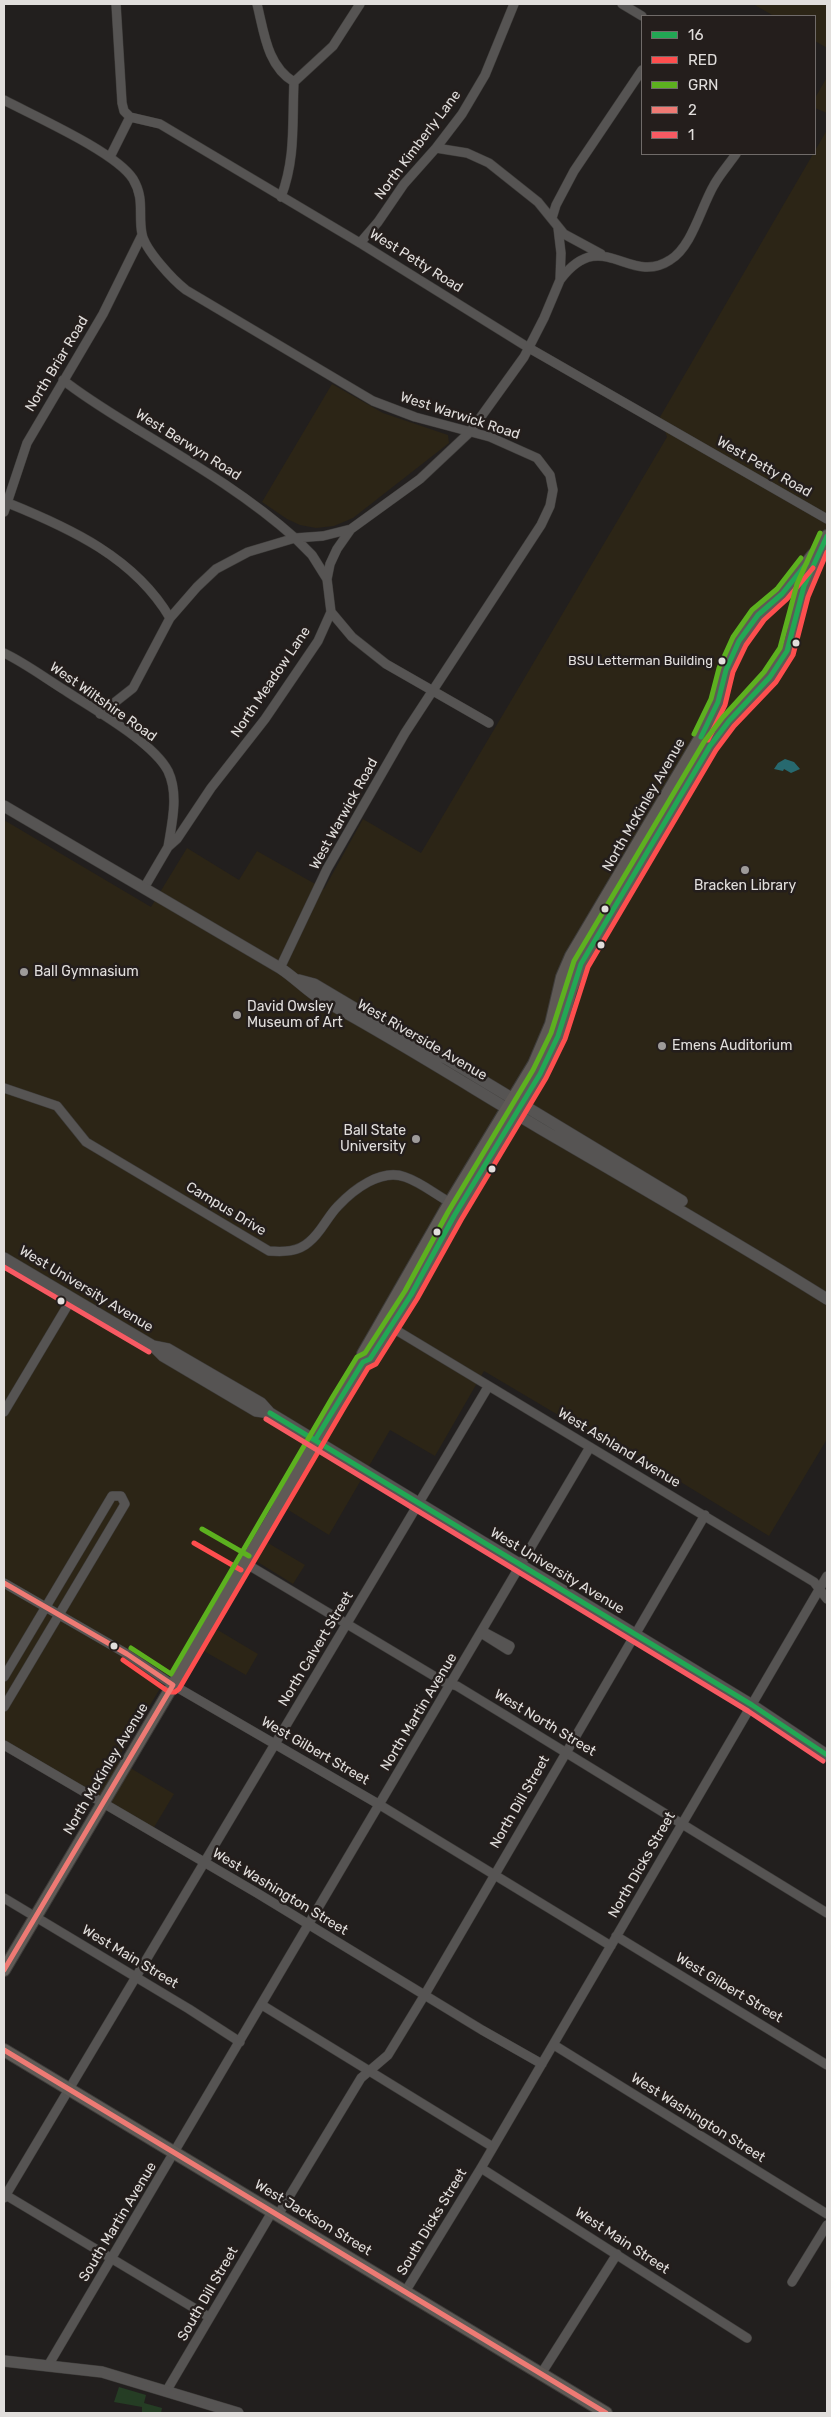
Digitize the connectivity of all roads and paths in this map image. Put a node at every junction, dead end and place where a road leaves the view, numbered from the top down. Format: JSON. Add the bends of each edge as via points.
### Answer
{"nodes":[{"id":1,"x":116,"y":4,"type":"edge"},
{"id":2,"x":257,"y":4,"type":"edge"},
{"id":3,"x":360,"y":4,"type":"edge"},
{"id":4,"x":514,"y":4,"type":"edge"},
{"id":5,"x":622,"y":4,"type":"edge"},
{"id":6,"x":641,"y":15,"type":"edge"},
{"id":7,"x":641,"y":71,"type":"edge"},
{"id":8,"x":294,"y":82,"type":"junction"},
{"id":9,"x":4,"y":100,"type":"edge"},
{"id":10,"x":130,"y":117,"type":"junction"},
{"id":11,"x":436,"y":148,"type":"junction"},
{"id":12,"x":735,"y":155,"type":"edge"},
{"id":13,"x":110,"y":157,"type":"junction"},
{"id":14,"x":282,"y":197,"type":"junction"},
{"id":15,"x":552,"y":218,"type":"junction"},
{"id":16,"x":558,"y":228,"type":"junction"},
{"id":17,"x":142,"y":235,"type":"junction"},
{"id":18,"x":360,"y":243,"type":"junction"},
{"id":19,"x":601,"y":255,"type":"junction"},
{"id":20,"x":560,"y":280,"type":"junction"},
{"id":21,"x":528,"y":348,"type":"junction"},
{"id":22,"x":64,"y":380,"type":"junction"},
{"id":23,"x":470,"y":432,"type":"junction"},
{"id":24,"x":6,"y":507,"type":"edge"},
{"id":25,"x":827,"y":519,"type":"edge"},
{"id":26,"x":351,"y":529,"type":"junction"},
{"id":27,"x":827,"y":536,"type":"edge"},
{"id":28,"x":295,"y":538,"type":"junction"},
{"id":29,"x":820,"y":549,"type":"junction"},
{"id":30,"x":327,"y":579,"type":"junction"},
{"id":31,"x":331,"y":612,"type":"junction"},
{"id":32,"x":170,"y":618,"type":"junction"},
{"id":33,"x":4,"y":652,"type":"edge"},
{"id":34,"x":432,"y":690,"type":"junction"},
{"id":35,"x":100,"y":714,"type":"junction"},
{"id":36,"x":489,"y":723,"type":"dead end"},
{"id":37,"x":4,"y":806,"type":"edge"},
{"id":38,"x":168,"y":847,"type":"junction"},
{"id":39,"x":144,"y":888,"type":"junction"},
{"id":40,"x":280,"y":968,"type":"junction"},
{"id":41,"x":4,"y":1088,"type":"edge"},
{"id":42,"x":515,"y":1103,"type":"junction"},
{"id":43,"x":455,"y":1205,"type":"junction"},
{"id":44,"x":4,"y":1258,"type":"edge"},
{"id":45,"x":827,"y":1290,"type":"edge"},
{"id":46,"x":72,"y":1298,"type":"junction"},
{"id":47,"x":827,"y":1299,"type":"edge"},
{"id":48,"x":391,"y":1327,"type":"junction"},
{"id":49,"x":363,"y":1362,"type":"junction"},
{"id":50,"x":488,"y":1387,"type":"junction"},
{"id":51,"x":4,"y":1412,"type":"edge"},
{"id":52,"x":315,"y":1440,"type":"junction"},
{"id":53,"x":590,"y":1447,"type":"junction"},
{"id":54,"x":418,"y":1504,"type":"junction"},
{"id":55,"x":705,"y":1515,"type":"junction"},
{"id":56,"x":244,"y":1563,"type":"junction"},
{"id":57,"x":521,"y":1566,"type":"junction"},
{"id":58,"x":827,"y":1576,"type":"edge"},
{"id":59,"x":4,"y":1583,"type":"edge"},
{"id":60,"x":820,"y":1588,"type":"junction"},
{"id":61,"x":827,"y":1599,"type":"edge"},
{"id":62,"x":46,"y":1606,"type":"junction"},
{"id":63,"x":59,"y":1614,"type":"junction"},
{"id":64,"x":347,"y":1624,"type":"junction"},
{"id":65,"x":634,"y":1636,"type":"junction"},
{"id":66,"x":4,"y":1677,"type":"edge"},
{"id":67,"x":451,"y":1684,"type":"junction"},
{"id":68,"x":172,"y":1685,"type":"junction"},
{"id":69,"x":752,"y":1706,"type":"junction"},
{"id":70,"x":4,"y":1707,"type":"edge"},
{"id":71,"x":276,"y":1744,"type":"junction"},
{"id":72,"x":4,"y":1745,"type":"edge"},
{"id":73,"x":565,"y":1752,"type":"junction"},
{"id":74,"x":827,"y":1755,"type":"edge"},
{"id":75,"x":103,"y":1804,"type":"junction"},
{"id":76,"x":380,"y":1805,"type":"junction"},
{"id":77,"x":683,"y":1822,"type":"junction"},
{"id":78,"x":204,"y":1862,"type":"junction"},
{"id":79,"x":494,"y":1875,"type":"junction"},
{"id":80,"x":4,"y":1898,"type":"edge"},
{"id":81,"x":827,"y":1913,"type":"edge"},
{"id":82,"x":36,"y":1916,"type":"junction"},
{"id":83,"x":309,"y":1926,"type":"junction"},
{"id":84,"x":616,"y":1936,"type":"junction"},
{"id":85,"x":611,"y":1946,"type":"junction"},
{"id":86,"x":4,"y":1970,"type":"edge"},
{"id":87,"x":136,"y":1977,"type":"junction"},
{"id":88,"x":424,"y":1996,"type":"junction"},
{"id":89,"x":262,"y":2005,"type":"junction"},
{"id":90,"x":240,"y":2042,"type":"junction"},
{"id":91,"x":554,"y":2045,"type":"junction"},
{"id":92,"x":4,"y":2050,"type":"edge"},
{"id":93,"x":542,"y":2064,"type":"junction"},
{"id":94,"x":827,"y":2065,"type":"edge"},
{"id":95,"x":369,"y":2071,"type":"junction"},
{"id":96,"x":69,"y":2089,"type":"junction"},
{"id":97,"x":494,"y":2147,"type":"junction"},
{"id":98,"x":175,"y":2152,"type":"junction"},
{"id":99,"x":481,"y":2168,"type":"junction"},
{"id":100,"x":4,"y":2196,"type":"edge"},
{"id":101,"x":275,"y":2213,"type":"junction"},
{"id":102,"x":827,"y":2214,"type":"edge"},
{"id":103,"x":827,"y":2225,"type":"edge"},
{"id":104,"x":617,"y":2254,"type":"junction"},
{"id":105,"x":111,"y":2259,"type":"junction"},
{"id":106,"x":792,"y":2282,"type":"dead end"},
{"id":107,"x":406,"y":2292,"type":"junction"},
{"id":108,"x":209,"y":2317,"type":"junction"},
{"id":109,"x":747,"y":2338,"type":"dead end"},
{"id":110,"x":4,"y":2361,"type":"edge"},
{"id":111,"x":49,"y":2364,"type":"junction"},
{"id":112,"x":541,"y":2374,"type":"junction"},
{"id":113,"x":167,"y":2390,"type":"junction"},
{"id":114,"x":238,"y":2413,"type":"edge"},
{"id":115,"x":606,"y":2413,"type":"edge"}],
"edges":[{"from":1,"to":10,"type":"street","via":[[122,103]]},
{"from":2,"to":8,"type":"street","via":[[272,60]]},
{"from":3,"to":8,"type":"street","via":[[334,46]]},
{"from":4,"to":11,"type":"street","name":"North Kimberly Lane","via":[[485,75],[462,114]]},
{"from":5,"to":6,"type":"street"},
{"from":7,"to":15,"type":"street","via":[[574,171]]},
{"from":8,"to":14,"type":"street","via":[[293,149]]},
{"from":9,"to":13,"type":"street"},
{"from":10,"to":13,"type":"street"},
{"from":10,"to":14,"type":"street","name":"West Petty Road","via":[[160,124]]},
{"from":11,"to":15,"type":"street","via":[[468,153],[490,163],[521,187]]},
{"from":11,"to":18,"type":"street","name":"North Kimberly Lane","via":[[417,167]]},
{"from":12,"to":19,"type":"street","via":[[715,184],[686,244],[672,260],[652,268]]},
{"from":13,"to":17,"type":"street","via":[[128,172],[137,188],[142,205]]},
{"from":14,"to":18,"type":"street","name":"West Petty Road"},
{"from":15,"to":16,"type":"street"},
{"from":16,"to":19,"type":"street"},
{"from":16,"to":20,"type":"street"},
{"from":17,"to":22,"type":"street","name":"North Briar Road","via":[[103,314]]},
{"from":17,"to":23,"type":"street","name":"West Warwick Road","via":[[170,276],[194,295],[373,401]]},
{"from":18,"to":21,"type":"street","name":"West Petty Road"},
{"from":19,"to":20,"type":"street","via":[[585,258],[573,265]]},
{"from":20,"to":21,"type":"street"},
{"from":21,"to":23,"type":"street","via":[[501,392]]},
{"from":21,"to":25,"type":"street","name":"West Petty Road"},
{"from":22,"to":24,"type":"street","name":"North Briar Road","via":[[27,443]]},
{"from":22,"to":28,"type":"street","name":"West Berwyn Road","via":[[89,400],[225,484],[263,510]]},
{"from":23,"to":26,"type":"street","via":[[420,479]]},
{"from":23,"to":34,"type":"street","name":"West Warwick Road","via":[[537,458],[550,474],[553,490],[550,506],[528,547]]},
{"from":24,"to":32,"type":"street","via":[[66,528],[114,557],[137,577]]},
{"from":26,"to":28,"type":"street","via":[[324,536]]},
{"from":26,"to":30,"type":"street","via":[[333,556]]},
{"from":27,"to":29,"type":"main road","name":"North McKinley Avenue"},
{"from":28,"to":30,"type":"street","name":"West Berwyn Road","via":[[312,554]]},
{"from":28,"to":32,"type":"street","via":[[259,547],[226,563],[197,587]]},
{"from":29,"to":42,"type":"main road","name":"North McKinley Avenue","via":[[802,594],[788,649],[765,684],[722,727],[581,964],[549,1056]]},
{"from":29,"to":42,"type":"main road","name":"North McKinley Avenue","via":[[782,594],[758,615],[734,649],[718,702],[699,740],[572,956],[562,977],[551,1024]]},
{"from":30,"to":31,"type":"street"},
{"from":31,"to":34,"type":"street","via":[[342,628],[364,648]]},
{"from":31,"to":38,"type":"street","name":"North Meadow Lane","via":[[318,641],[287,688]]},
{"from":32,"to":35,"type":"street","via":[[132,688]]},
{"from":33,"to":35,"type":"street","name":"West Wiltshire Road"},
{"from":34,"to":36,"type":"street"},
{"from":34,"to":40,"type":"street","name":"West Warwick Road","via":[[328,869]]},
{"from":35,"to":38,"type":"street","name":"West Wiltshire Road","via":[[147,748],[168,772],[173,791],[173,814]]},
{"from":37,"to":39,"type":"street"},
{"from":38,"to":39,"type":"street","name":"North Meadow Lane"},
{"from":39,"to":40,"type":"street"},
{"from":40,"to":42,"type":"street","via":[[299,980],[314,984]]},
{"from":41,"to":43,"type":"street","name":"Campus Drive","via":[[57,1106],[86,1142],[269,1251],[297,1250],[308,1243],[353,1192],[391,1175],[404,1176]]},
{"from":42,"to":43,"type":"main road","name":"North McKinley Avenue"},
{"from":42,"to":45,"type":"street"},
{"from":42,"to":47,"type":"street"},
{"from":43,"to":48,"type":"main road","name":"North McKinley Avenue"},
{"from":43,"to":49,"type":"main road","via":[[364,1354]]},
{"from":44,"to":46,"type":"street","name":"West University Avenue"},
{"from":46,"to":51,"type":"street"},
{"from":46,"to":52,"type":"street","name":"West University Avenue","via":[[153,1346],[168,1349],[203,1369]]},
{"from":48,"to":49,"type":"main road","name":"North McKinley Avenue","via":[[370,1359]]},
{"from":48,"to":50,"type":"street","name":"West Ashland Avenue"},
{"from":49,"to":52,"type":"main road","name":"North McKinley Avenue"},
{"from":50,"to":53,"type":"street","name":"West Ashland Avenue"},
{"from":50,"to":54,"type":"street","name":"North Calvert Street"},
{"from":52,"to":54,"type":"street","name":"West University Avenue"},
{"from":52,"to":56,"type":"main road","name":"North McKinley Avenue"},
{"from":53,"to":55,"type":"street","name":"West Ashland Avenue"},
{"from":53,"to":57,"type":"street","name":"North Martin Avenue"},
{"from":54,"to":57,"type":"street","name":"West University Avenue"},
{"from":54,"to":64,"type":"street","name":"North Calvert Street"},
{"from":55,"to":60,"type":"street","name":"West Ashland Avenue"},
{"from":55,"to":65,"type":"street","name":"North Dill Street"},
{"from":56,"to":64,"type":"street","name":"West North Street"},
{"from":56,"to":68,"type":"main road","name":"North McKinley Avenue"},
{"from":57,"to":65,"type":"street","name":"West University Avenue"},
{"from":57,"to":67,"type":"street","name":"North Martin Avenue"},
{"from":58,"to":60,"type":"street","name":"North Dicks Street"},
{"from":59,"to":62,"type":"street","name":"West Gilbert Street"},
{"from":60,"to":61,"type":"street","name":"West Ashland Avenue"},
{"from":60,"to":69,"type":"street","name":"North Dicks Street"},
{"from":62,"to":63,"type":"street","name":"West Gilbert Street"},
{"from":62,"to":63,"type":"street","via":[[112,1496],[121,1496],[125,1504]]},
{"from":62,"to":66,"type":"street"},
{"from":63,"to":68,"type":"street","name":"West Gilbert Street"},
{"from":63,"to":70,"type":"street"},
{"from":64,"to":67,"type":"street","name":"West North Street"},
{"from":64,"to":71,"type":"street","name":"North Calvert Street"},
{"from":65,"to":69,"type":"street","name":"West University Avenue"},
{"from":65,"to":73,"type":"street","name":"North Dill Street"},
{"from":67,"to":73,"type":"street","name":"West North Street"},
{"from":67,"to":76,"type":"street","name":"North Martin Avenue"},
{"from":68,"to":71,"type":"street","name":"West Gilbert Street"},
{"from":68,"to":75,"type":"main road","name":"North McKinley Avenue"},
{"from":69,"to":74,"type":"street","name":"West University Avenue"},
{"from":69,"to":77,"type":"street","name":"North Dicks Street"},
{"from":71,"to":76,"type":"street","name":"West Gilbert Street"},
{"from":71,"to":78,"type":"street","name":"North Calvert Street"},
{"from":72,"to":75,"type":"street","name":"West Washington Street"},
{"from":73,"to":77,"type":"street","name":"West North Street"},
{"from":73,"to":79,"type":"street","name":"North Dill Street"},
{"from":75,"to":78,"type":"street","name":"West Washington Street"},
{"from":75,"to":82,"type":"main road","name":"North McKinley Avenue"},
{"from":76,"to":79,"type":"street","name":"West Gilbert Street"},
{"from":76,"to":83,"type":"street","name":"North Martin Avenue"},
{"from":77,"to":81,"type":"street","name":"West North Street"},
{"from":77,"to":84,"type":"street","name":"North Dicks Street"},
{"from":78,"to":83,"type":"street","name":"West Washington Street"},
{"from":78,"to":87,"type":"street","name":"North Calvert Street"},
{"from":79,"to":85,"type":"street","name":"West Gilbert Street"},
{"from":79,"to":88,"type":"street","name":"North Dill Street"},
{"from":80,"to":82,"type":"street","name":"West Main Street"},
{"from":82,"to":86,"type":"main road","name":"North McKinley Avenue"},
{"from":82,"to":87,"type":"street","name":"West Main Street"},
{"from":83,"to":88,"type":"street","name":"West Washington Street"},
{"from":83,"to":89,"type":"street","name":"North Martin Avenue"},
{"from":84,"to":85,"type":"street","name":"North Dicks Street"},
{"from":84,"to":94,"type":"street","name":"West Gilbert Street"},
{"from":85,"to":91,"type":"street","name":"North Dicks Street"},
{"from":87,"to":90,"type":"street","name":"West Main Street"},
{"from":87,"to":96,"type":"street","name":"North Calvert Street"},
{"from":88,"to":93,"type":"street","name":"West Washington Street"},
{"from":88,"to":95,"type":"street","name":"North Dill Street","via":[[388,2055]]},
{"from":89,"to":90,"type":"street","name":"North Martin Avenue"},
{"from":89,"to":95,"type":"street"},
{"from":90,"to":98,"type":"street","name":"South Martin Avenue"},
{"from":91,"to":93,"type":"street","name":"North Dicks Street"},
{"from":91,"to":102,"type":"street","name":"West Washington Street"},
{"from":92,"to":96,"type":"main road","name":"West Jackson Street"},
{"from":93,"to":97,"type":"street","name":"North Dicks Street"},
{"from":95,"to":97,"type":"street"},
{"from":95,"to":101,"type":"street","name":"South Dill Street","via":[[361,2078]]},
{"from":96,"to":98,"type":"main road","name":"West Jackson Street"},
{"from":96,"to":100,"type":"street","name":"North Calvert Street"},
{"from":97,"to":99,"type":"street","name":"North Dicks Street"},
{"from":98,"to":101,"type":"main road","name":"West Jackson Street"},
{"from":98,"to":105,"type":"street","name":"South Martin Avenue"},
{"from":99,"to":104,"type":"street","name":"West Main Street"},
{"from":99,"to":107,"type":"street","name":"South Dicks Street"},
{"from":100,"to":105,"type":"street"},
{"from":101,"to":107,"type":"main road","name":"West Jackson Street"},
{"from":101,"to":108,"type":"street","name":"South Dill Street"},
{"from":103,"to":106,"type":"street"},
{"from":104,"to":109,"type":"street","name":"West Main Street"},
{"from":104,"to":112,"type":"street"},
{"from":105,"to":108,"type":"street"},
{"from":105,"to":111,"type":"street","name":"South Martin Avenue"},
{"from":107,"to":112,"type":"main road","name":"West Jackson Street"},
{"from":108,"to":113,"type":"street","name":"South Dill Street"},
{"from":110,"to":111,"type":"street"},
{"from":111,"to":113,"type":"street","via":[[102,2372]]},
{"from":112,"to":115,"type":"main road","name":"West Jackson Street"},
{"from":113,"to":114,"type":"street"}]}
